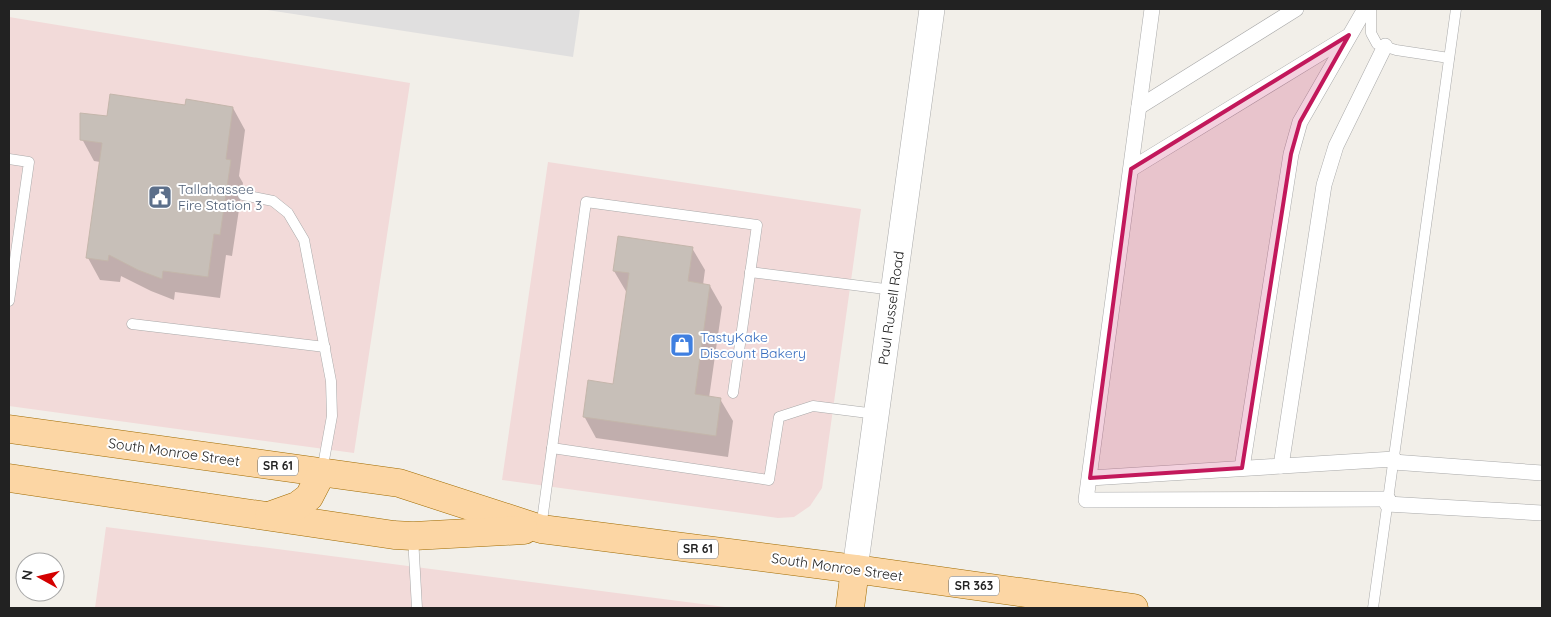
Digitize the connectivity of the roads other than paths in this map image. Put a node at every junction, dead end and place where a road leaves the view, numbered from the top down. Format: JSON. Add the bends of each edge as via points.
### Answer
{"nodes":[{"id":1,"x":932,"y":9,"type":"edge"},
{"id":2,"x":1152,"y":9,"type":"edge"},
{"id":3,"x":1296,"y":9,"type":"edge"},
{"id":4,"x":1365,"y":9,"type":"edge"},
{"id":5,"x":1371,"y":9,"type":"edge"},
{"id":6,"x":1456,"y":9,"type":"edge"},
{"id":7,"x":1349,"y":36,"type":"junction"},
{"id":8,"x":1385,"y":46,"type":"junction"},
{"id":9,"x":1449,"y":58,"type":"junction"},
{"id":10,"x":1139,"y":107,"type":"junction"},
{"id":11,"x":9,"y":159,"type":"edge"},
{"id":12,"x":1131,"y":169,"type":"junction"},
{"id":13,"x":243,"y":195,"type":"dead end"},
{"id":14,"x":750,"y":272,"type":"junction"},
{"id":15,"x":893,"y":290,"type":"junction"},
{"id":16,"x":9,"y":301,"type":"edge"},
{"id":17,"x":132,"y":324,"type":"dead end"},
{"id":18,"x":325,"y":347,"type":"junction"},
{"id":19,"x":733,"y":393,"type":"dead end"},
{"id":20,"x":876,"y":414,"type":"junction"},
{"id":21,"x":9,"y":430,"type":"edge"},
{"id":22,"x":552,"y":448,"type":"junction"},
{"id":23,"x":1394,"y":460,"type":"junction"},
{"id":24,"x":1281,"y":466,"type":"junction"},
{"id":25,"x":1242,"y":468,"type":"junction"},
{"id":26,"x":322,"y":472,"type":"junction"},
{"id":27,"x":1542,"y":473,"type":"edge"},
{"id":28,"x":9,"y":478,"type":"edge"},
{"id":29,"x":1090,"y":478,"type":"junction"},
{"id":30,"x":1388,"y":502,"type":"junction"},
{"id":31,"x":1542,"y":513,"type":"edge"},
{"id":32,"x":268,"y":516,"type":"junction"},
{"id":33,"x":540,"y":529,"type":"junction"},
{"id":34,"x":413,"y":536,"type":"junction"},
{"id":35,"x":855,"y":569,"type":"junction"},
{"id":36,"x":1093,"y":605,"type":"edge"},
{"id":37,"x":417,"y":608,"type":"edge"},
{"id":38,"x":850,"y":608,"type":"edge"},
{"id":39,"x":1134,"y":608,"type":"edge"},
{"id":40,"x":1373,"y":608,"type":"edge"}],
"edges":[{"from":1,"to":15,"type":"street","name":"Paul Russell Road"},
{"from":2,"to":10,"type":"street"},
{"from":3,"to":10,"type":"street"},
{"from":4,"to":7,"type":"street"},
{"from":5,"to":8,"type":"lane","via":[[1372,33],[1378,44]]},
{"from":6,"to":9,"type":"lane"},
{"from":7,"to":12,"type":"street"},
{"from":7,"to":25,"type":"street","via":[[1300,122],[1291,154]]},
{"from":8,"to":9,"type":"lane"},
{"from":8,"to":24,"type":"street","via":[[1336,146],[1324,185]]},
{"from":9,"to":23,"type":"lane"},
{"from":10,"to":12,"type":"street"},
{"from":11,"to":16,"type":"lane","via":[[29,162]]},
{"from":12,"to":29,"type":"street"},
{"from":13,"to":18,"type":"lane","via":[[273,201],[288,213],[304,240]]},
{"from":14,"to":15,"type":"lane"},
{"from":14,"to":19,"type":"lane"},
{"from":14,"to":22,"type":"lane","via":[[758,225],[586,202]]},
{"from":15,"to":20,"type":"street","name":"Paul Russell Road"},
{"from":17,"to":18,"type":"lane"},
{"from":18,"to":26,"type":"lane","via":[[331,380],[332,416]]},
{"from":20,"to":22,"type":"lane","via":[[813,406],[779,417],[769,480]]},
{"from":20,"to":35,"type":"street","name":"Paul Russell Road"},
{"from":21,"to":26,"type":"main road","name":"South Monroe Street","number":"SR 61"},
{"from":22,"to":33,"type":"lane"},
{"from":23,"to":24,"type":"street"},
{"from":23,"to":27,"type":"street"},
{"from":23,"to":30,"type":"lane"},
{"from":24,"to":25,"type":"street"},
{"from":25,"to":29,"type":"street"},
{"from":26,"to":32,"type":"main road","via":[[309,497],[297,506]]},
{"from":26,"to":33,"type":"main road","name":"South Monroe Street","number":"SR 61","via":[[399,483]]},
{"from":28,"to":32,"type":"main road","name":"South Monroe Street","number":"SR 61"},
{"from":29,"to":30,"type":"street","via":[[1086,500]]},
{"from":30,"to":31,"type":"street"},
{"from":30,"to":40,"type":"lane"},
{"from":32,"to":34,"type":"main road","name":"South Monroe Street","number":"SR 61"},
{"from":33,"to":34,"type":"main road","name":"South Monroe Street","number":"SR 61"},
{"from":33,"to":35,"type":"main road","name":"South Monroe Street","number":"SR 61"},
{"from":34,"to":37,"type":"lane"},
{"from":35,"to":36,"type":"main road","name":"South Monroe Street","number":"SR 363"},
{"from":35,"to":38,"type":"main road","name":"Paul Russell Road"},
{"from":36,"to":39,"type":"main road","name":"South Monroe Street","number":"SR 363"}]}
